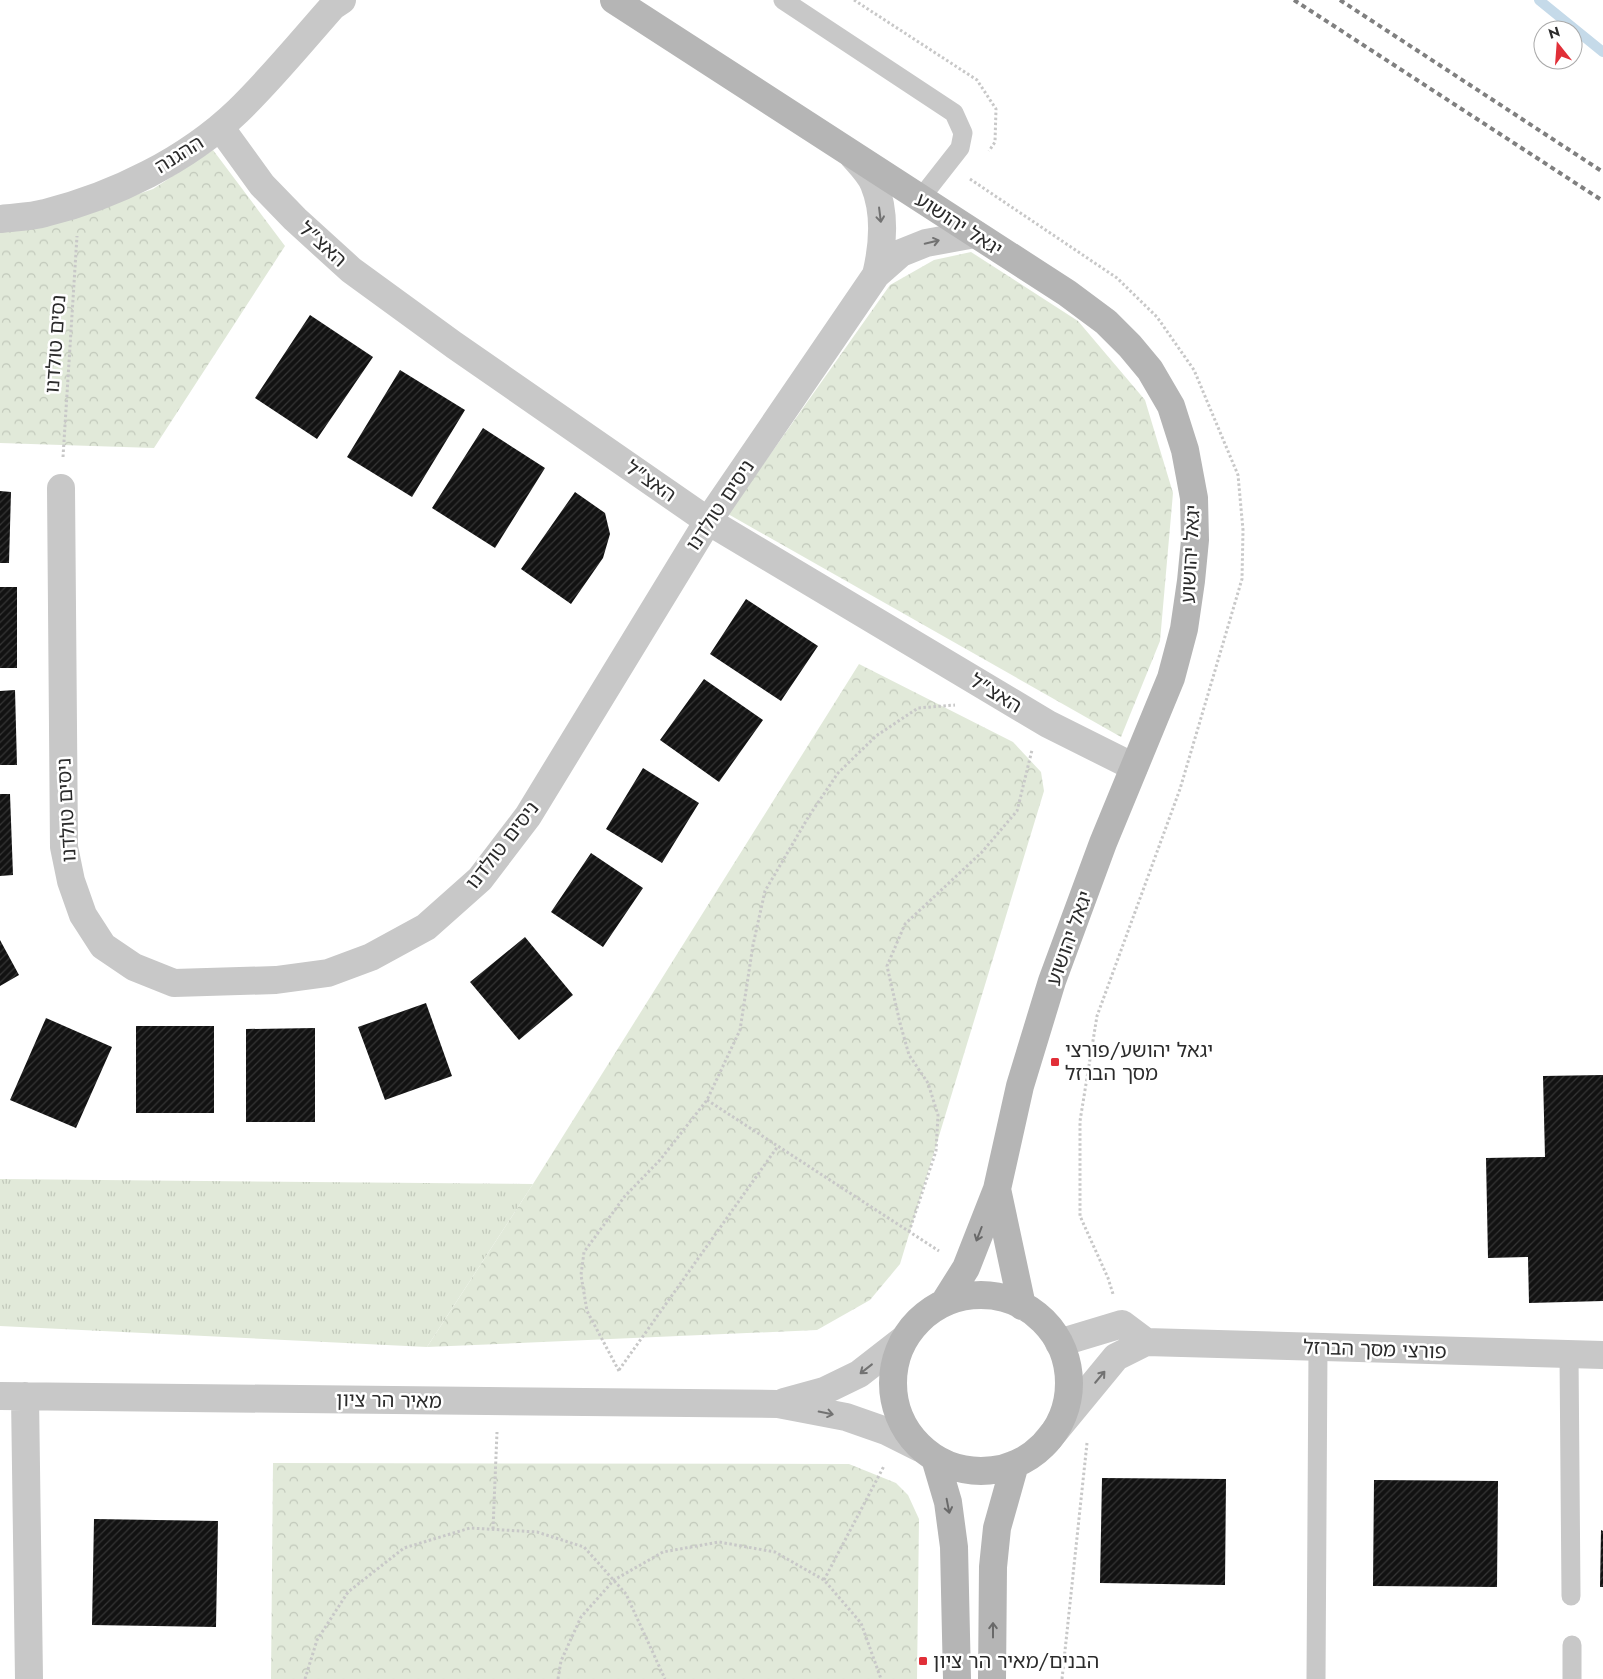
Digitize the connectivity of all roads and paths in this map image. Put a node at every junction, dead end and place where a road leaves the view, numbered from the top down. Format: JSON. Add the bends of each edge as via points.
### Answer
{"nodes":[{"id":1,"x":342,"y":0,"type":"edge"},
{"id":2,"x":614,"y":0,"type":"edge"},
{"id":3,"x":783,"y":0,"type":"edge"},
{"id":4,"x":854,"y":0,"type":"edge"},
{"id":5,"x":323,"y":11,"type":"edge"},
{"id":6,"x":220,"y":127,"type":"junction"},
{"id":7,"x":854,"y":156,"type":"junction"},
{"id":8,"x":985,"y":157,"type":"dead end"},
{"id":9,"x":975,"y":172,"type":"dead end"},
{"id":10,"x":920,"y":199,"type":"junction"},
{"id":11,"x":79,"y":203,"type":"junction"},
{"id":12,"x":0,"y":219,"type":"edge"},
{"id":13,"x":974,"y":234,"type":"junction"},
{"id":14,"x":876,"y":275,"type":"junction"},
{"id":15,"x":61,"y":488,"type":"joint"},
{"id":16,"x":708,"y":521,"type":"junction"},
{"id":17,"x":1010,"y":701,"type":"junction"},
{"id":18,"x":1134,"y":767,"type":"junction"},
{"id":19,"x":707,"y":1100,"type":"junction"},
{"id":20,"x":778,"y":1146,"type":"junction"},
{"id":21,"x":997,"y":1189,"type":"junction"},
{"id":22,"x":909,"y":1232,"type":"junction"},
{"id":23,"x":966,"y":1268,"type":"junction"},
{"id":24,"x":944,"y":1303,"type":"junction"},
{"id":25,"x":1022,"y":1306,"type":"junction"},
{"id":26,"x":1122,"y":1324,"type":"junction"},
{"id":27,"x":904,"y":1339,"type":"junction"},
{"id":28,"x":1146,"y":1342,"type":"junction"},
{"id":29,"x":1059,"y":1343,"type":"junction"},
{"id":30,"x":1318,"y":1348,"type":"junction"},
{"id":31,"x":1569,"y":1354,"type":"junction"},
{"id":32,"x":1603,"y":1355,"type":"edge"},
{"id":33,"x":619,"y":1371,"type":"junction"},
{"id":34,"x":13,"y":1396,"type":"edge"},
{"id":35,"x":498,"y":1401,"type":"junction"},
{"id":36,"x":636,"y":1402,"type":"junction"},
{"id":37,"x":778,"y":1404,"type":"junction"},
{"id":38,"x":1088,"y":1435,"type":"dead end"},
{"id":39,"x":1046,"y":1442,"type":"junction"},
{"id":40,"x":918,"y":1448,"type":"junction"},
{"id":41,"x":1015,"y":1464,"type":"junction"},
{"id":42,"x":493,"y":1529,"type":"junction"},
{"id":43,"x":614,"y":1580,"type":"junction"},
{"id":44,"x":824,"y":1580,"type":"junction"},
{"id":45,"x":1571,"y":1596,"type":"dead end"},
{"id":46,"x":1572,"y":1645,"type":"dead end"},
{"id":47,"x":29,"y":1679,"type":"edge"},
{"id":48,"x":305,"y":1679,"type":"edge"},
{"id":49,"x":558,"y":1679,"type":"edge"},
{"id":50,"x":665,"y":1679,"type":"edge"},
{"id":51,"x":881,"y":1679,"type":"edge"},
{"id":52,"x":957,"y":1679,"type":"edge"},
{"id":53,"x":992,"y":1679,"type":"edge"},
{"id":54,"x":1062,"y":1679,"type":"edge"},
{"id":55,"x":1316,"y":1679,"type":"edge"},
{"id":56,"x":1572,"y":1679,"type":"edge"}],
"edges":[{"from":1,"to":5,"type":"street","name":"ההגנה"},
{"from":2,"to":7,"type":"street","name":"יגאל יהושוע"},
{"from":3,"to":10,"type":"lane","via":[[954,113],[963,133],[960,148]]},
{"from":4,"to":8,"type":"path","via":[[977,80],[996,109],[995,142]]},
{"from":5,"to":6,"type":"street","name":"ההגנה","via":[[258,90]]},
{"from":6,"to":11,"type":"street","name":"ההגנה","via":[[186,152],[139,178]]},
{"from":6,"to":16,"type":"street","name":"האצ\"ל","via":[[262,185],[351,270]]},
{"from":7,"to":10,"type":"street","name":"יגאל יהושוע"},
{"from":7,"to":14,"type":"street","name":"ניסים טולדנו","one_way":true,"via":[[873,183],[879,205],[883,236]]},
{"from":9,"to":26,"type":"path","via":[[969,180],[1117,278],[1157,317],[1194,370],[1238,475],[1243,530],[1242,580],[1180,789],[1097,1016],[1080,1121],[1080,1216],[1108,1278]]},
{"from":10,"to":13,"type":"street","name":"יגאל יהושוע"},
{"from":11,"to":12,"type":"street","name":"ההגנה","via":[[44,214]]},
{"from":11,"to":15,"type":"path","name":"נסים טולדנו"},
{"from":14,"to":13,"type":"street","name":"ניסים טולדנו","one_way":true,"via":[[901,253],[926,243]]},
{"from":13,"to":18,"type":"street","name":"יגאל יהושוע","via":[[1067,293],[1106,322],[1130,346],[1150,370],[1170,406],[1185,450],[1194,498],[1195,540],[1184,629],[1171,678]]},
{"from":14,"to":16,"type":"street","name":"ניסים טולדנו"},
{"from":15,"to":16,"type":"street","name":"ניסים טולדנו","via":[[64,847],[71,881],[83,915],[103,946],[134,967],[174,982],[276,980],[328,973],[371,958],[426,927],[480,879],[528,816]]},
{"from":16,"to":17,"type":"street","name":"האצ\"ל"},
{"from":17,"to":18,"type":"street","name":"האצ\"ל"},
{"from":17,"to":19,"type":"path","via":[[918,708],[876,736],[838,773],[765,891],[740,1030]]},
{"from":17,"to":22,"type":"path","via":[[1032,750],[1017,811],[982,852],[905,924],[887,966],[909,1055],[928,1083],[938,1115],[936,1151]]},
{"from":18,"to":21,"type":"street","name":"יגאל יהושוע","via":[[1052,982],[1020,1086]]},
{"from":19,"to":20,"type":"path"},
{"from":19,"to":33,"type":"path","via":[[660,1160],[625,1196],[584,1252],[581,1274],[587,1311]]},
{"from":20,"to":22,"type":"path"},
{"from":20,"to":33,"type":"path"},
{"from":21,"to":23,"type":"street","name":"יגאל יהושוע","one_way":true},
{"from":21,"to":25,"type":"street","name":"יגאל יהושוע"},
{"from":22,"to":23,"type":"path"},
{"from":23,"to":24,"type":"street","name":"יגאל יהושוע"},
{"from":24,"to":25,"type":"street","via":[[970,1296],[997,1297]]},
{"from":24,"to":27,"type":"street","via":[[921,1318]]},
{"from":25,"to":29,"type":"street","via":[[1044,1322]]},
{"from":26,"to":28,"type":"street"},
{"from":26,"to":29,"type":"street"},
{"from":27,"to":37,"type":"street","name":"מאיר הר ציון","one_way":true,"via":[[859,1374],[824,1391]]},
{"from":27,"to":40,"type":"street","via":[[894,1366],[893,1396],[902,1424]]},
{"from":28,"to":30,"type":"street","name":"פורצי מסך הברזל"},
{"from":39,"to":28,"type":"street","one_way":true,"via":[[1116,1358]]},
{"from":29,"to":39,"type":"street","via":[[1068,1368],[1068,1394],[1061,1420]]},
{"from":30,"to":31,"type":"street","name":"פורצי מסך הברזל"},
{"from":30,"to":55,"type":"lane"},
{"from":31,"to":32,"type":"street","name":"פורצי מסך הברזל"},
{"from":31,"to":45,"type":"lane"},
{"from":33,"to":36,"type":"path"},
{"from":34,"to":35,"type":"street","name":"מאיר הר ציון"},
{"from":34,"to":47,"type":"street"},
{"from":35,"to":36,"type":"street","name":"מאיר הר ציון"},
{"from":35,"to":42,"type":"path"},
{"from":36,"to":37,"type":"street","name":"מאיר הר ציון"},
{"from":37,"to":40,"type":"street","name":"מאיר הר ציון","one_way":true,"via":[[846,1417]]},
{"from":38,"to":54,"type":"path"},
{"from":39,"to":41,"type":"street"},
{"from":40,"to":41,"type":"street","via":[[961,1469],[988,1471]]},
{"from":40,"to":44,"type":"path"},
{"from":40,"to":52,"type":"street","one_way":true,"via":[[948,1502],[954,1547]]},
{"from":53,"to":41,"type":"street","one_way":true,"via":[[993,1567],[997,1528]]},
{"from":42,"to":43,"type":"path","via":[[536,1532],[584,1547]]},
{"from":42,"to":48,"type":"path","via":[[470,1528],[404,1548],[348,1592],[317,1640]]},
{"from":43,"to":44,"type":"path","via":[[663,1552],[719,1542],[775,1552]]},
{"from":43,"to":49,"type":"path","via":[[581,1616],[560,1661]]},
{"from":43,"to":50,"type":"path","via":[[626,1594]]},
{"from":44,"to":51,"type":"path","via":[[861,1623]]},
{"from":46,"to":56,"type":"lane"}]}
